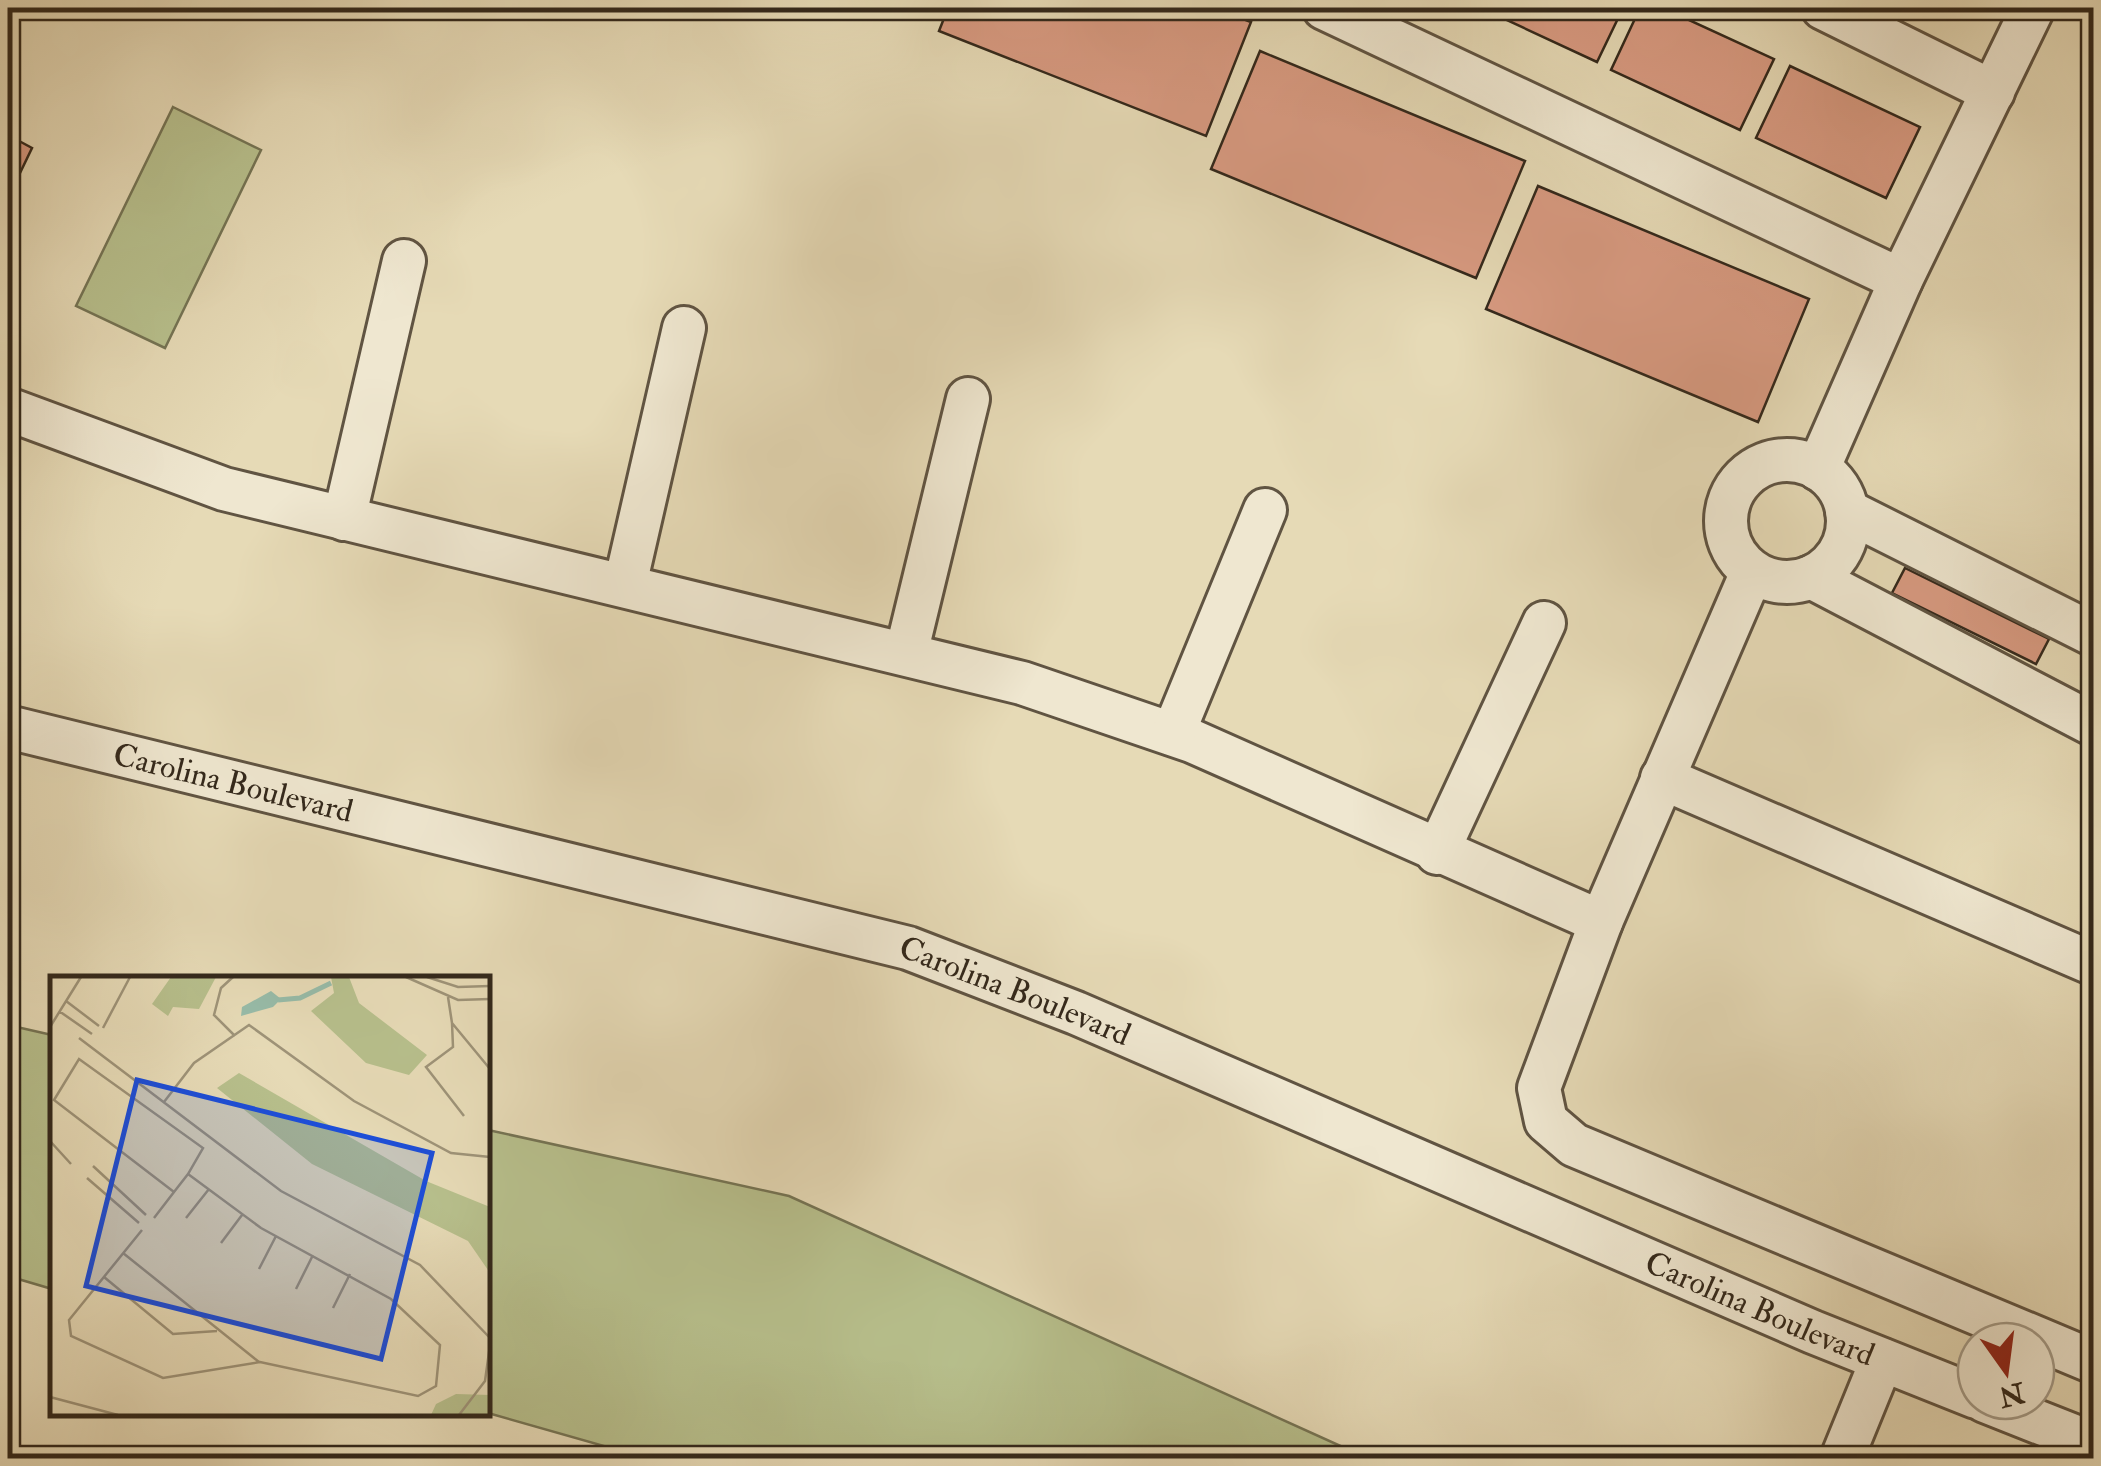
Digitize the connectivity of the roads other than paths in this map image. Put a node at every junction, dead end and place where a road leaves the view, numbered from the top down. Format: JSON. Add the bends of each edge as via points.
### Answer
{"nodes":[{"id":1,"x":1324,"y":8,"type":"edge"},
{"id":2,"x":1823,"y":8,"type":"edge"},
{"id":3,"x":2033,"y":8,"type":"edge"},
{"id":4,"x":1994,"y":92,"type":"junction"},
{"id":5,"x":404,"y":261,"type":"dead end"},
{"id":6,"x":1902,"y":280,"type":"junction"},
{"id":7,"x":684,"y":328,"type":"dead end"},
{"id":8,"x":968,"y":399,"type":"dead end"},
{"id":9,"x":8,"y":409,"type":"edge"},
{"id":10,"x":1818,"y":469,"type":"junction"},
{"id":11,"x":1265,"y":510,"type":"dead end"},
{"id":12,"x":1847,"y":512,"type":"junction"},
{"id":13,"x":344,"y":519,"type":"junction"},
{"id":14,"x":1752,"y":572,"type":"junction"},
{"id":15,"x":1812,"y":577,"type":"junction"},
{"id":16,"x":625,"y":586,"type":"junction"},
{"id":17,"x":1544,"y":623,"type":"dead end"},
{"id":18,"x":2094,"y":635,"type":"edge"},
{"id":19,"x":906,"y":654,"type":"junction"},
{"id":20,"x":2094,"y":725,"type":"edge"},
{"id":21,"x":8,"y":727,"type":"edge"},
{"id":22,"x":1173,"y":734,"type":"junction"},
{"id":23,"x":1662,"y":778,"type":"junction"},
{"id":24,"x":1436,"y":853,"type":"junction"},
{"id":25,"x":1600,"y":922,"type":"junction"},
{"id":26,"x":2094,"y":964,"type":"edge"},
{"id":27,"x":1882,"y":1360,"type":"junction"},
{"id":28,"x":2094,"y":1362,"type":"edge"},
{"id":29,"x":1956,"y":1390,"type":"edge"},
{"id":30,"x":2036,"y":1421,"type":"edge"},
{"id":31,"x":2094,"y":1444,"type":"edge"},
{"id":32,"x":1842,"y":1458,"type":"edge"}],
"edges":[{"from":1,"to":6,"type":"street"},
{"from":2,"to":4,"type":"street"},
{"from":3,"to":4,"type":"street"},
{"from":4,"to":6,"type":"street"},
{"from":5,"to":13,"type":"street"},
{"from":6,"to":10,"type":"street"},
{"from":7,"to":16,"type":"street"},
{"from":8,"to":19,"type":"street"},
{"from":9,"to":13,"type":"street","via":[[224,490]]},
{"from":10,"to":12,"type":"street","via":[[1832,480]]},
{"from":10,"to":14,"type":"street","via":[[1778,461],[1742,480],[1730,498],[1727,528],[1738,558]]},
{"from":11,"to":22,"type":"street"},
{"from":12,"to":15,"type":"street","via":[[1840,550]]},
{"from":12,"to":18,"type":"street"},
{"from":13,"to":16,"type":"street"},
{"from":14,"to":15,"type":"street","via":[[1771,580]]},
{"from":14,"to":23,"type":"street"},
{"from":15,"to":20,"type":"street"},
{"from":16,"to":19,"type":"street"},
{"from":17,"to":24,"type":"street"},
{"from":19,"to":22,"type":"street","via":[[1022,683]]},
{"from":21,"to":27,"type":"street","name":"Carolina Boulevard","via":[[908,948],[1076,1013]]},
{"from":22,"to":24,"type":"street"},
{"from":23,"to":25,"type":"street"},
{"from":23,"to":26,"type":"street"},
{"from":24,"to":25,"type":"street"},
{"from":25,"to":28,"type":"street","via":[[1539,1088],[1546,1122],[1574,1145]]},
{"from":27,"to":29,"type":"street","name":"Carolina Boulevard"},
{"from":27,"to":32,"type":"street"},
{"from":30,"to":31,"type":"street"}]}
